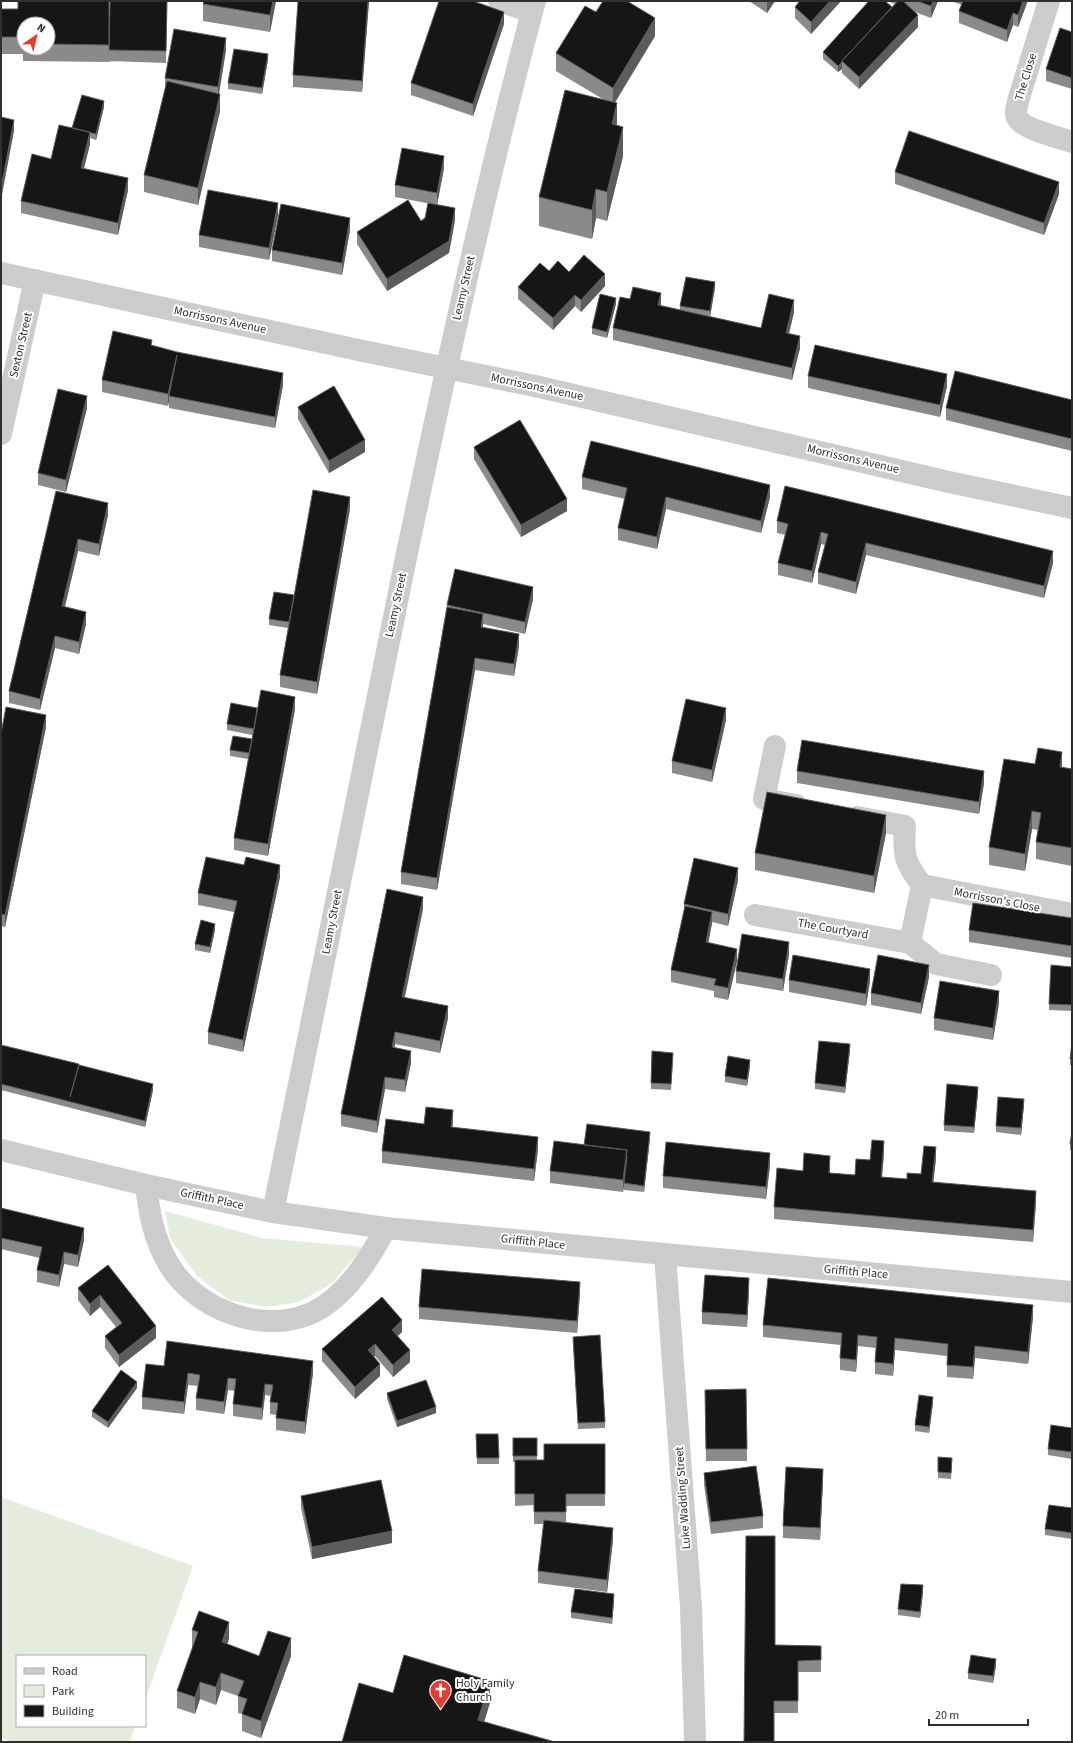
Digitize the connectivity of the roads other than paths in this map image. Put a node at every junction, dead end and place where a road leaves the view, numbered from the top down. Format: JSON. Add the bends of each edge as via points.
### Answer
{"nodes":[{"id":1,"x":499,"y":1,"type":"edge"},
{"id":2,"x":1049,"y":1,"type":"edge"},
{"id":3,"x":533,"y":7,"type":"edge"},
{"id":4,"x":1072,"y":142,"type":"edge"},
{"id":5,"x":1,"y":273,"type":"edge"},
{"id":6,"x":35,"y":280,"type":"junction"},
{"id":7,"x":446,"y":367,"type":"junction"},
{"id":8,"x":1,"y":434,"type":"edge"},
{"id":9,"x":1072,"y":508,"type":"edge"},
{"id":10,"x":775,"y":746,"type":"dead end"},
{"id":11,"x":922,"y":885,"type":"junction"},
{"id":12,"x":1072,"y":914,"type":"edge"},
{"id":13,"x":755,"y":915,"type":"dead end"},
{"id":14,"x":910,"y":943,"type":"junction"},
{"id":15,"x":991,"y":975,"type":"dead end"},
{"id":16,"x":1,"y":1150,"type":"edge"},
{"id":17,"x":146,"y":1185,"type":"junction"},
{"id":18,"x":273,"y":1212,"type":"junction"},
{"id":19,"x":386,"y":1228,"type":"junction"},
{"id":20,"x":666,"y":1255,"type":"junction"},
{"id":21,"x":1072,"y":1292,"type":"edge"},
{"id":22,"x":695,"y":1742,"type":"edge"}],
"edges":[{"from":1,"to":3,"type":"street"},
{"from":2,"to":4,"type":"street","name":"The Close","via":[[1018,101],[1016,116],[1026,126]]},
{"from":3,"to":7,"type":"street","name":"Leamy Street"},
{"from":5,"to":6,"type":"street","name":"Morrissons Avenue"},
{"from":6,"to":7,"type":"street","name":"Morrissons Avenue","via":[[356,350]]},
{"from":6,"to":8,"type":"street","name":"Sexton Street"},
{"from":7,"to":9,"type":"street","name":"Morrissons Avenue"},
{"from":7,"to":18,"type":"street","name":"Leamy Street"},
{"from":10,"to":11,"type":"street","via":[[764,799],[905,826],[905,860]]},
{"from":11,"to":12,"type":"street","name":"Morrisson's Close"},
{"from":11,"to":14,"type":"street"},
{"from":13,"to":14,"type":"street","name":"The Courtyard"},
{"from":14,"to":15,"type":"street","name":"The Courtyard","via":[[936,964]]},
{"from":16,"to":17,"type":"street","name":"Griffith Place"},
{"from":17,"to":18,"type":"street","name":"Griffith Place"},
{"from":17,"to":19,"type":"street","via":[[153,1227],[169,1264],[185,1285],[203,1300],[232,1314],[248,1318],[282,1321],[314,1312],[353,1278]]},
{"from":18,"to":19,"type":"street","name":"Griffith Place"},
{"from":19,"to":20,"type":"street","name":"Griffith Place"},
{"from":20,"to":21,"type":"street","name":"Griffith Place"},
{"from":20,"to":22,"type":"street","name":"Luke Wadding Street","via":[[691,1607]]}]}
